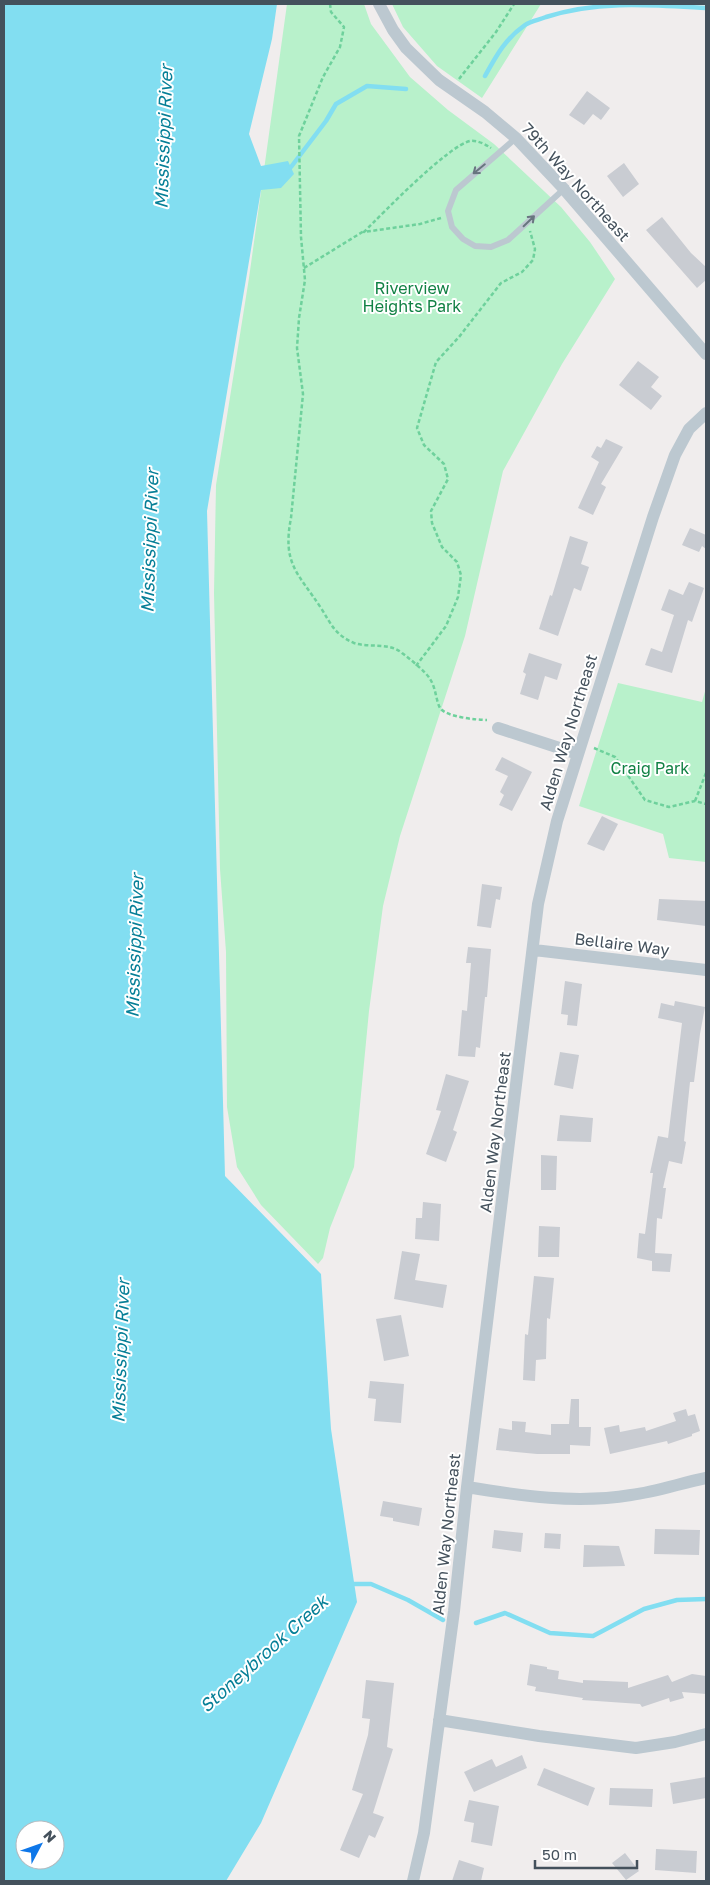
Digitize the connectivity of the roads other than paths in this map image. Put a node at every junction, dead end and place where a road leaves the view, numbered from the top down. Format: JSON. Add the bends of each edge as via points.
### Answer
{"nodes":[{"id":1,"x":378,"y":4,"type":"edge"},
{"id":2,"x":516,"y":138,"type":"junction"},
{"id":3,"x":564,"y":190,"type":"junction"},
{"id":4,"x":706,"y":354,"type":"edge"},
{"id":5,"x":706,"y":413,"type":"edge"},
{"id":6,"x":498,"y":728,"type":"road end"},
{"id":7,"x":579,"y":749,"type":"junction"},
{"id":8,"x":534,"y":950,"type":"junction"},
{"id":9,"x":706,"y":970,"type":"edge"},
{"id":10,"x":706,"y":1478,"type":"edge"},
{"id":11,"x":467,"y":1487,"type":"junction"},
{"id":12,"x":439,"y":1720,"type":"junction"},
{"id":13,"x":706,"y":1734,"type":"edge"},
{"id":14,"x":413,"y":1881,"type":"edge"}],
"edges":[{"from":1,"to":2,"type":"street","name":"79th Way Northeast","via":[[406,48],[426,69]]},
{"from":2,"to":3,"type":"street","name":"79th Way Northeast"},
{"from":2,"to":3,"type":"lane","one_way":true,"via":[[456,190],[448,212],[452,227],[463,239],[475,246],[491,247],[508,240]]},
{"from":3,"to":4,"type":"street","name":"79th Way Northeast"},
{"from":5,"to":7,"type":"street","name":"Alden Way Northeast","via":[[689,429],[676,454],[652,517]]},
{"from":6,"to":7,"type":"street"},
{"from":7,"to":8,"type":"street","name":"Alden Way Northeast","via":[[552,840],[538,904]]},
{"from":8,"to":9,"type":"street","name":"Bellaire Way"},
{"from":8,"to":11,"type":"street","name":"Alden Way Northeast"},
{"from":10,"to":11,"type":"street","via":[[632,1495],[583,1500]]},
{"from":11,"to":12,"type":"street","name":"Alden Way Northeast"},
{"from":12,"to":13,"type":"street","via":[[636,1748]]},
{"from":12,"to":14,"type":"street","name":"Alden Way Northeast","via":[[424,1833]]}]}
